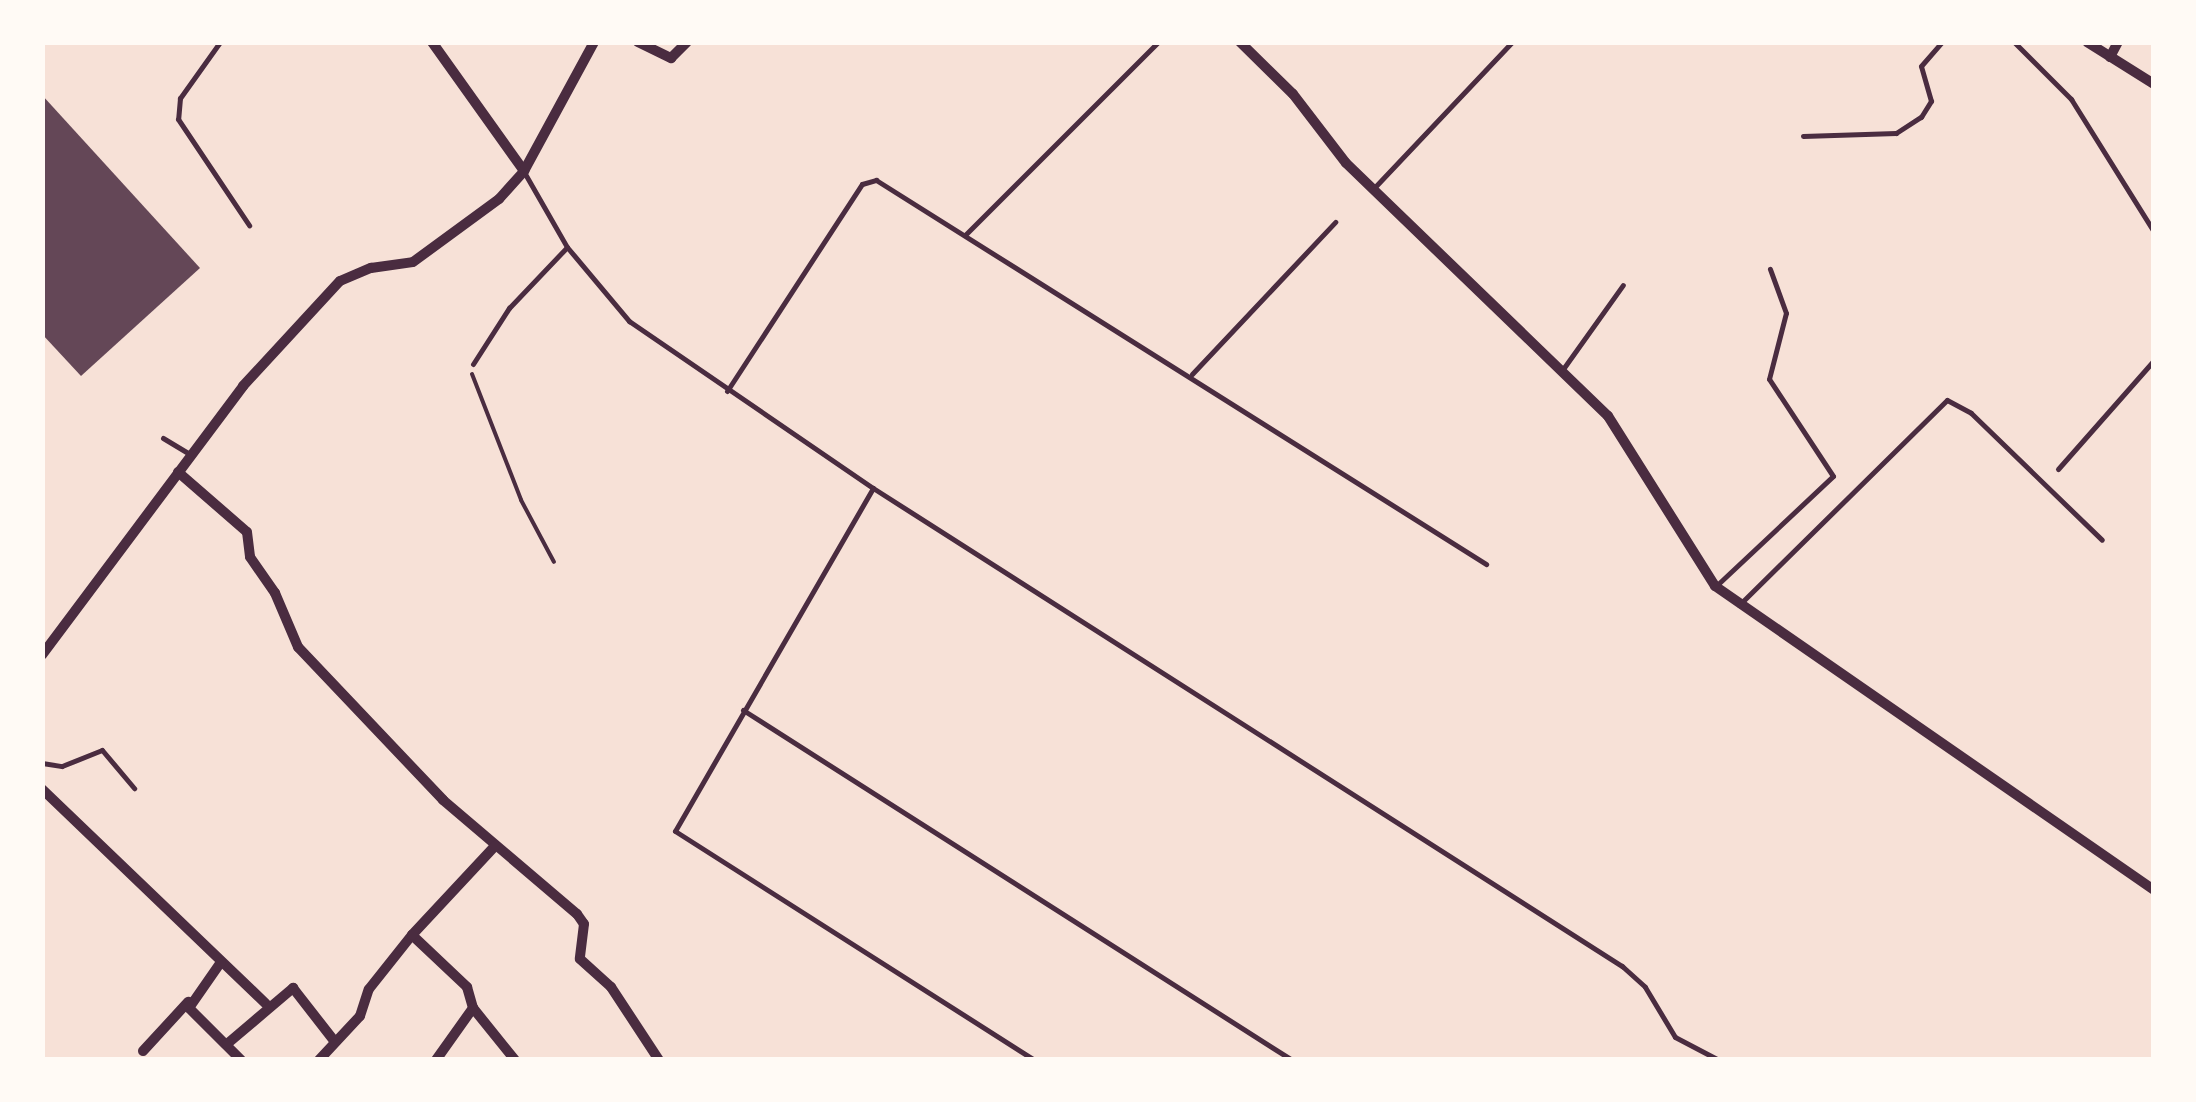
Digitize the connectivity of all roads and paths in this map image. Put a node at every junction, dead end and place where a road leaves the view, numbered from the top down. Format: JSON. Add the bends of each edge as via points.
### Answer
{"nodes":[{"id":1,"x":220,"y":42,"type":"edge"},
{"id":2,"x":432,"y":42,"type":"edge"},
{"id":3,"x":594,"y":42,"type":"edge"},
{"id":4,"x":638,"y":42,"type":"edge"},
{"id":5,"x":686,"y":42,"type":"edge"},
{"id":6,"x":1158,"y":42,"type":"edge"},
{"id":7,"x":1240,"y":42,"type":"edge"},
{"id":8,"x":1512,"y":42,"type":"edge"},
{"id":9,"x":1942,"y":42,"type":"edge"},
{"id":10,"x":2014,"y":42,"type":"edge"},
{"id":11,"x":2087,"y":42,"type":"edge"},
{"id":12,"x":2118,"y":42,"type":"edge"},
{"id":13,"x":2110,"y":58,"type":"junction"},
{"id":14,"x":2154,"y":84,"type":"edge"},
{"id":15,"x":1803,"y":136,"type":"dead end"},
{"id":16,"x":524,"y":171,"type":"junction"},
{"id":17,"x":1372,"y":189,"type":"junction"},
{"id":18,"x":1335,"y":222,"type":"dead end"},
{"id":19,"x":249,"y":226,"type":"dead end"},
{"id":20,"x":2154,"y":232,"type":"edge"},
{"id":21,"x":966,"y":234,"type":"junction"},
{"id":22,"x":567,"y":247,"type":"junction"},
{"id":23,"x":1770,"y":270,"type":"dead end"},
{"id":24,"x":1623,"y":284,"type":"dead end"},
{"id":25,"x":2154,"y":360,"type":"edge"},
{"id":26,"x":473,"y":364,"type":"joint"},
{"id":27,"x":1563,"y":369,"type":"junction"},
{"id":28,"x":1192,"y":374,"type":"junction"},
{"id":29,"x":727,"y":390,"type":"junction"},
{"id":30,"x":164,"y":438,"type":"dead end"},
{"id":31,"x":191,"y":455,"type":"junction"},
{"id":32,"x":2058,"y":469,"type":"dead end"},
{"id":33,"x":178,"y":472,"type":"junction"},
{"id":34,"x":873,"y":488,"type":"junction"},
{"id":35,"x":2102,"y":540,"type":"dead end"},
{"id":36,"x":554,"y":562,"type":"dead end"},
{"id":37,"x":1486,"y":564,"type":"dead end"},
{"id":38,"x":1715,"y":586,"type":"junction"},
{"id":39,"x":1737,"y":606,"type":"junction"},
{"id":40,"x":42,"y":655,"type":"edge"},
{"id":41,"x":743,"y":710,"type":"junction"},
{"id":42,"x":42,"y":763,"type":"edge"},
{"id":43,"x":134,"y":788,"type":"dead end"},
{"id":44,"x":42,"y":789,"type":"edge"},
{"id":45,"x":495,"y":846,"type":"junction"},
{"id":46,"x":2154,"y":890,"type":"edge"},
{"id":47,"x":412,"y":935,"type":"junction"},
{"id":48,"x":221,"y":962,"type":"junction"},
{"id":49,"x":188,"y":1002,"type":"junction"},
{"id":50,"x":266,"y":1004,"type":"junction"},
{"id":51,"x":473,"y":1008,"type":"junction"},
{"id":52,"x":334,"y":1042,"type":"junction"},
{"id":53,"x":227,"y":1044,"type":"junction"},
{"id":54,"x":144,"y":1051,"type":"dead end"},
{"id":55,"x":241,"y":1060,"type":"edge"},
{"id":56,"x":319,"y":1060,"type":"edge"},
{"id":57,"x":436,"y":1060,"type":"edge"},
{"id":58,"x":515,"y":1060,"type":"edge"},
{"id":59,"x":658,"y":1060,"type":"edge"},
{"id":60,"x":1034,"y":1060,"type":"edge"},
{"id":61,"x":1292,"y":1060,"type":"edge"},
{"id":62,"x":1719,"y":1060,"type":"edge"}],
"edges":[{"from":1,"to":19,"type":"lane","via":[[180,98],[178,118]]},
{"from":2,"to":16,"type":"street"},
{"from":3,"to":16,"type":"street"},
{"from":4,"to":5,"type":"street","via":[[672,58]]},
{"from":6,"to":21,"type":"lane"},
{"from":7,"to":17,"type":"street"},
{"from":8,"to":17,"type":"lane"},
{"from":9,"to":15,"type":"lane","via":[[1921,66],[1931,101],[1922,117],[1896,133]]},
{"from":10,"to":20,"type":"lane","via":[[2071,99]]},
{"from":11,"to":13,"type":"street"},
{"from":12,"to":13,"type":"street"},
{"from":13,"to":14,"type":"street"},
{"from":16,"to":22,"type":"lane"},
{"from":16,"to":31,"type":"street","via":[[474,221],[413,262],[340,281],[243,386]]},
{"from":17,"to":27,"type":"street"},
{"from":18,"to":28,"type":"lane"},
{"from":21,"to":28,"type":"lane"},
{"from":21,"to":29,"type":"lane","via":[[868,178]]},
{"from":22,"to":26,"type":"lane","via":[[508,308]]},
{"from":22,"to":29,"type":"lane","via":[[630,321]]},
{"from":23,"to":38,"type":"lane","via":[[1786,313],[1769,379],[1833,476]]},
{"from":24,"to":27,"type":"lane"},
{"from":25,"to":32,"type":"lane"},
{"from":26,"to":36,"type":"path","via":[[470,382]]},
{"from":27,"to":38,"type":"street","via":[[1608,416]]},
{"from":28,"to":37,"type":"lane"},
{"from":29,"to":34,"type":"lane"},
{"from":30,"to":31,"type":"lane"},
{"from":31,"to":33,"type":"street"},
{"from":33,"to":40,"type":"street"},
{"from":33,"to":45,"type":"street","via":[[247,532],[250,557],[298,647],[442,800]]},
{"from":34,"to":41,"type":"lane"},
{"from":34,"to":62,"type":"lane","via":[[1622,966],[1645,987],[1675,1036]]},
{"from":35,"to":39,"type":"lane","via":[[1970,413],[1947,400]]},
{"from":38,"to":39,"type":"street"},
{"from":39,"to":46,"type":"street"},
{"from":41,"to":60,"type":"lane","via":[[678,825],[679,838]]},
{"from":41,"to":61,"type":"lane"},
{"from":42,"to":43,"type":"lane","via":[[62,766],[102,750]]},
{"from":44,"to":48,"type":"street"},
{"from":45,"to":47,"type":"street"},
{"from":45,"to":59,"type":"street","via":[[577,914],[584,924],[580,960],[612,988]]},
{"from":47,"to":51,"type":"street","via":[[467,986]]},
{"from":47,"to":52,"type":"street","via":[[369,990],[360,1016]]},
{"from":48,"to":49,"type":"street"},
{"from":48,"to":50,"type":"street"},
{"from":49,"to":53,"type":"street"},
{"from":49,"to":54,"type":"street"},
{"from":50,"to":52,"type":"street","via":[[293,988],[301,992]]},
{"from":50,"to":53,"type":"street"},
{"from":51,"to":57,"type":"street"},
{"from":51,"to":58,"type":"street"},
{"from":52,"to":56,"type":"street"},
{"from":53,"to":55,"type":"street"}]}
